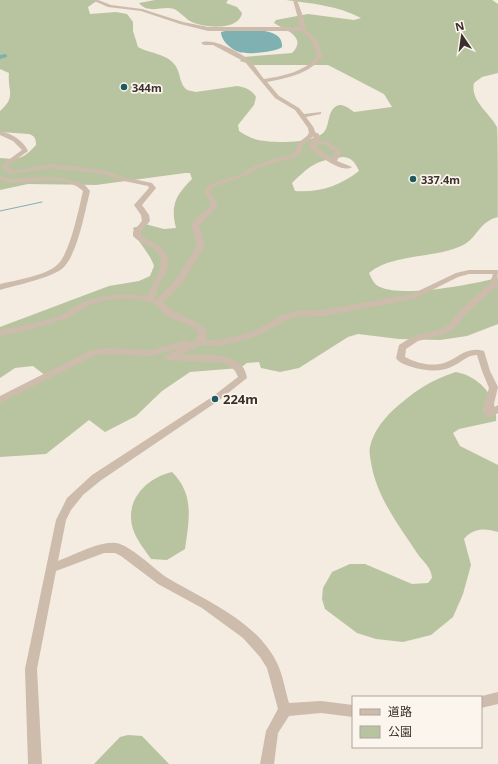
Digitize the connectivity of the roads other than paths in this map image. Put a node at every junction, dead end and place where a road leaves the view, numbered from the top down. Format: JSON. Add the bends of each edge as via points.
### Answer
{"nodes":[{"id":1,"x":94,"y":0,"type":"edge"},
{"id":2,"x":295,"y":0,"type":"edge"},
{"id":3,"x":302,"y":29,"type":"junction"},
{"id":4,"x":204,"y":43,"type":"dead end"},
{"id":5,"x":263,"y":81,"type":"junction"},
{"id":6,"x":319,"y":113,"type":"dead end"},
{"id":7,"x":302,"y":116,"type":"junction"},
{"id":8,"x":312,"y":131,"type":"junction"},
{"id":9,"x":0,"y":133,"type":"edge"},
{"id":10,"x":312,"y":144,"type":"junction"},
{"id":11,"x":340,"y":151,"type":"dead end"},
{"id":12,"x":282,"y":159,"type":"junction"},
{"id":13,"x":334,"y":160,"type":"junction"},
{"id":14,"x":349,"y":167,"type":"dead end"},
{"id":15,"x":0,"y":178,"type":"edge"},
{"id":16,"x":498,"y":272,"type":"edge"},
{"id":17,"x":0,"y":287,"type":"edge"},
{"id":18,"x":154,"y":301,"type":"junction"},
{"id":19,"x":0,"y":333,"type":"edge"},
{"id":20,"x":197,"y":342,"type":"junction"},
{"id":21,"x":0,"y":400,"type":"edge"},
{"id":22,"x":498,"y":409,"type":"edge"},
{"id":23,"x":52,"y":568,"type":"junction"},
{"id":24,"x":498,"y":698,"type":"edge"},
{"id":25,"x":482,"y":702,"type":"edge"},
{"id":26,"x":285,"y":710,"type":"junction"},
{"id":27,"x":352,"y":711,"type":"edge"},
{"id":28,"x":35,"y":764,"type":"edge"},
{"id":29,"x":267,"y":764,"type":"edge"}],
"edges":[{"from":1,"to":3,"type":"street","via":[[110,6],[142,10],[182,24],[208,29]]},
{"from":2,"to":3,"type":"street"},
{"from":3,"to":5,"type":"street","via":[[314,40],[320,56],[318,60],[300,71]]},
{"from":4,"to":5,"type":"street","via":[[214,42],[247,60]]},
{"from":5,"to":7,"type":"street","via":[[277,97],[297,109]]},
{"from":6,"to":7,"type":"street"},
{"from":7,"to":8,"type":"street"},
{"from":8,"to":10,"type":"street","via":[[317,137]]},
{"from":8,"to":11,"type":"street","via":[[319,133]]},
{"from":8,"to":12,"type":"street","via":[[310,137],[300,144],[298,152]]},
{"from":9,"to":18,"type":"street","via":[[23,145],[25,149],[6,164],[5,167],[11,172],[51,166],[104,172],[150,184],[153,188],[138,205],[146,221],[136,232],[137,236],[165,256],[163,274],[154,286]]},
{"from":10,"to":12,"type":"street","via":[[299,157]]},
{"from":10,"to":13,"type":"street","via":[[316,151]]},
{"from":10,"to":13,"type":"street","via":[[326,142],[338,152]]},
{"from":12,"to":18,"type":"street","via":[[210,186],[207,192],[214,206],[200,216],[195,225],[201,245],[180,280]]},
{"from":13,"to":14,"type":"street","via":[[342,166]]},
{"from":15,"to":17,"type":"street","via":[[9,181],[72,180],[84,186],[87,191],[68,256],[61,266]]},
{"from":16,"to":20,"type":"street","via":[[469,272],[456,275],[414,296],[323,314],[296,314],[242,338]]},
{"from":16,"to":22,"type":"street","via":[[494,284],[465,310],[451,327],[415,339],[402,347],[400,358],[413,365],[436,367],[450,364],[466,353],[481,353],[494,388],[487,411],[489,414]]},
{"from":18,"to":19,"type":"street","via":[[118,298],[100,300],[69,314]]},
{"from":18,"to":20,"type":"street","via":[[172,315],[197,324],[203,331],[203,336]]},
{"from":20,"to":21,"type":"street","via":[[187,342],[152,353],[94,352]]},
{"from":20,"to":23,"type":"street","via":[[168,358],[229,361],[236,364],[243,378],[77,492],[66,506],[61,520]]},
{"from":23,"to":26,"type":"street","via":[[104,548],[116,548],[125,553],[162,580],[206,604],[247,634],[272,666]]},
{"from":23,"to":28,"type":"street","via":[[31,669]]},
{"from":24,"to":25,"type":"street"},
{"from":26,"to":27,"type":"street","via":[[321,706]]},
{"from":26,"to":29,"type":"street","via":[[272,731]]}]}
